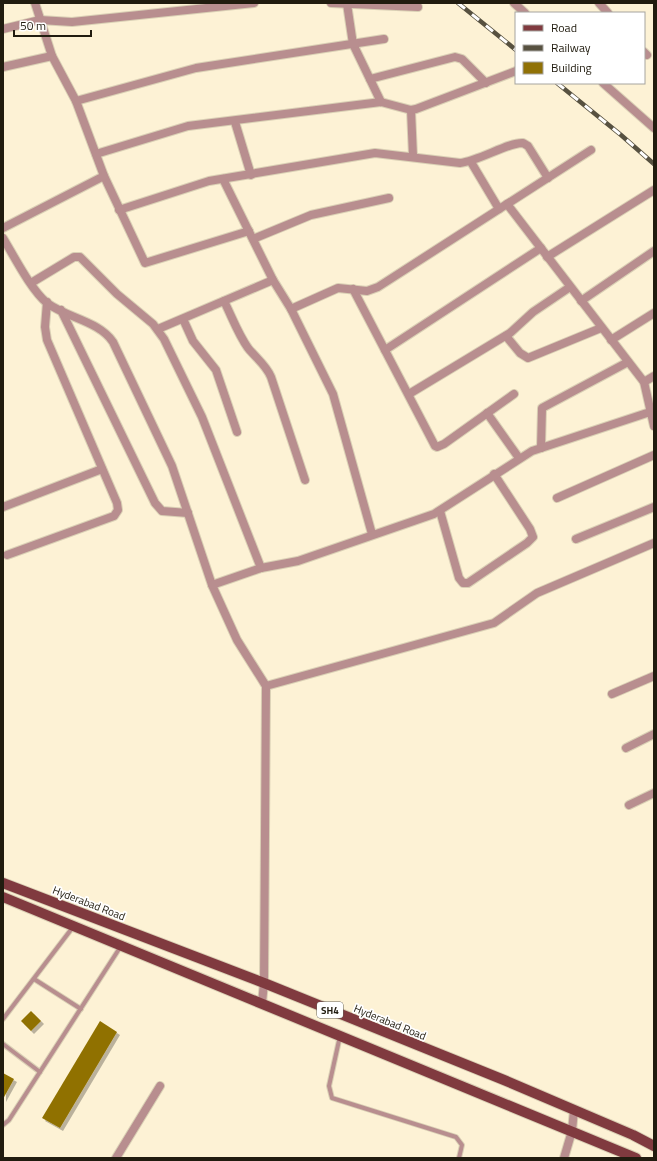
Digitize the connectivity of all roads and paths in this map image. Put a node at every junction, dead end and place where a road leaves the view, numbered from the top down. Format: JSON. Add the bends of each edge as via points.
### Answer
{"nodes":[{"id":1,"x":35,"y":3,"type":"edge"},
{"id":2,"x":254,"y":3,"type":"edge"},
{"id":3,"x":331,"y":3,"type":"edge"},
{"id":4,"x":514,"y":3,"type":"edge"},
{"id":5,"x":599,"y":3,"type":"edge"},
{"id":6,"x":347,"y":4,"type":"edge"},
{"id":7,"x":418,"y":7,"type":"dead end"},
{"id":8,"x":525,"y":12,"type":"edge"},
{"id":9,"x":607,"y":12,"type":"edge"},
{"id":10,"x":40,"y":20,"type":"junction"},
{"id":11,"x":3,"y":29,"type":"edge"},
{"id":12,"x":384,"y":39,"type":"dead end"},
{"id":13,"x":353,"y":44,"type":"junction"},
{"id":14,"x":52,"y":56,"type":"junction"},
{"id":15,"x":3,"y":67,"type":"edge"},
{"id":16,"x":515,"y":71,"type":"edge"},
{"id":17,"x":370,"y":79,"type":"junction"},
{"id":18,"x":486,"y":83,"type":"junction"},
{"id":19,"x":605,"y":84,"type":"edge"},
{"id":20,"x":76,"y":101,"type":"junction"},
{"id":21,"x":381,"y":102,"type":"junction"},
{"id":22,"x":411,"y":110,"type":"junction"},
{"id":23,"x":235,"y":122,"type":"junction"},
{"id":24,"x":654,"y":128,"type":"edge"},
{"id":25,"x":591,"y":150,"type":"dead end"},
{"id":26,"x":96,"y":154,"type":"junction"},
{"id":27,"x":413,"y":156,"type":"junction"},
{"id":28,"x":471,"y":162,"type":"junction"},
{"id":29,"x":251,"y":175,"type":"junction"},
{"id":30,"x":104,"y":176,"type":"junction"},
{"id":31,"x":548,"y":178,"type":"junction"},
{"id":32,"x":223,"y":179,"type":"junction"},
{"id":33,"x":654,"y":190,"type":"edge"},
{"id":34,"x":389,"y":198,"type":"dead end"},
{"id":35,"x":507,"y":204,"type":"junction"},
{"id":36,"x":498,"y":209,"type":"junction"},
{"id":37,"x":119,"y":210,"type":"junction"},
{"id":38,"x":3,"y":228,"type":"edge"},
{"id":39,"x":249,"y":231,"type":"junction"},
{"id":40,"x":3,"y":238,"type":"edge"},
{"id":41,"x":253,"y":239,"type":"junction"},
{"id":42,"x":541,"y":248,"type":"junction"},
{"id":43,"x":654,"y":251,"type":"edge"},
{"id":44,"x":547,"y":257,"type":"junction"},
{"id":45,"x":273,"y":280,"type":"junction"},
{"id":46,"x":31,"y":284,"type":"junction"},
{"id":47,"x":570,"y":287,"type":"junction"},
{"id":48,"x":353,"y":289,"type":"junction"},
{"id":49,"x":224,"y":301,"type":"junction"},
{"id":50,"x":581,"y":301,"type":"junction"},
{"id":51,"x":47,"y":302,"type":"junction"},
{"id":52,"x":291,"y":309,"type":"junction"},
{"id":53,"x":61,"y":310,"type":"junction"},
{"id":54,"x":654,"y":313,"type":"edge"},
{"id":55,"x":182,"y":318,"type":"junction"},
{"id":56,"x":601,"y":328,"type":"junction"},
{"id":57,"x":158,"y":329,"type":"junction"},
{"id":58,"x":506,"y":336,"type":"junction"},
{"id":59,"x":611,"y":340,"type":"junction"},
{"id":60,"x":385,"y":350,"type":"junction"},
{"id":61,"x":628,"y":362,"type":"junction"},
{"id":62,"x":654,"y":376,"type":"edge"},
{"id":63,"x":644,"y":382,"type":"junction"},
{"id":64,"x":409,"y":394,"type":"junction"},
{"id":65,"x":514,"y":394,"type":"dead end"},
{"id":66,"x":650,"y":412,"type":"junction"},
{"id":67,"x":487,"y":413,"type":"junction"},
{"id":68,"x":654,"y":426,"type":"edge"},
{"id":69,"x":237,"y":432,"type":"dead end"},
{"id":70,"x":541,"y":448,"type":"junction"},
{"id":71,"x":654,"y":455,"type":"edge"},
{"id":72,"x":519,"y":458,"type":"junction"},
{"id":73,"x":102,"y":469,"type":"junction"},
{"id":74,"x":494,"y":474,"type":"junction"},
{"id":75,"x":305,"y":480,"type":"dead end"},
{"id":76,"x":557,"y":498,"type":"dead end"},
{"id":77,"x":3,"y":507,"type":"edge"},
{"id":78,"x":654,"y":507,"type":"edge"},
{"id":79,"x":440,"y":511,"type":"junction"},
{"id":80,"x":188,"y":513,"type":"junction"},
{"id":81,"x":372,"y":534,"type":"junction"},
{"id":82,"x":576,"y":539,"type":"dead end"},
{"id":83,"x":654,"y":543,"type":"edge"},
{"id":84,"x":7,"y":555,"type":"dead end"},
{"id":85,"x":261,"y":568,"type":"junction"},
{"id":86,"x":212,"y":585,"type":"junction"},
{"id":87,"x":654,"y":676,"type":"edge"},
{"id":88,"x":266,"y":686,"type":"junction"},
{"id":89,"x":612,"y":694,"type":"dead end"},
{"id":90,"x":654,"y":734,"type":"edge"},
{"id":91,"x":626,"y":748,"type":"dead end"},
{"id":92,"x":654,"y":793,"type":"edge"},
{"id":93,"x":629,"y":805,"type":"dead end"},
{"id":94,"x":3,"y":883,"type":"edge"},
{"id":95,"x":3,"y":897,"type":"edge"},
{"id":96,"x":73,"y":927,"type":"junction"},
{"id":97,"x":121,"y":946,"type":"junction"},
{"id":98,"x":34,"y":979,"type":"junction"},
{"id":99,"x":264,"y":983,"type":"junction"},
{"id":100,"x":262,"y":1003,"type":"junction"},
{"id":101,"x":81,"y":1009,"type":"junction"},
{"id":102,"x":3,"y":1019,"type":"edge"},
{"id":103,"x":340,"y":1036,"type":"junction"},
{"id":104,"x":3,"y":1044,"type":"edge"},
{"id":105,"x":40,"y":1072,"type":"junction"},
{"id":106,"x":160,"y":1086,"type":"dead end"},
{"id":107,"x":574,"y":1110,"type":"junction"},
{"id":108,"x":3,"y":1125,"type":"edge"},
{"id":109,"x":572,"y":1130,"type":"junction"},
{"id":110,"x":654,"y":1146,"type":"edge"},
{"id":111,"x":116,"y":1158,"type":"edge"},
{"id":112,"x":459,"y":1158,"type":"edge"},
{"id":113,"x":564,"y":1158,"type":"edge"},
{"id":114,"x":636,"y":1158,"type":"edge"}],
"edges":[{"from":1,"to":10,"type":"street"},
{"from":2,"to":10,"type":"street","via":[[72,22]]},
{"from":3,"to":6,"type":"street"},
{"from":4,"to":8,"type":"street"},
{"from":5,"to":9,"type":"street"},
{"from":6,"to":7,"type":"street"},
{"from":6,"to":13,"type":"street"},
{"from":10,"to":11,"type":"street"},
{"from":10,"to":14,"type":"street"},
{"from":12,"to":13,"type":"street"},
{"from":13,"to":17,"type":"street"},
{"from":13,"to":20,"type":"street","via":[[196,68]]},
{"from":14,"to":15,"type":"street"},
{"from":14,"to":20,"type":"street"},
{"from":16,"to":18,"type":"street"},
{"from":17,"to":18,"type":"street","via":[[455,57],[462,59]]},
{"from":17,"to":21,"type":"street"},
{"from":18,"to":22,"type":"street"},
{"from":19,"to":24,"type":"street"},
{"from":20,"to":26,"type":"street"},
{"from":21,"to":22,"type":"street"},
{"from":21,"to":23,"type":"street"},
{"from":22,"to":27,"type":"street"},
{"from":23,"to":26,"type":"street","via":[[188,126]]},
{"from":23,"to":29,"type":"street"},
{"from":25,"to":31,"type":"street"},
{"from":26,"to":30,"type":"street"},
{"from":27,"to":28,"type":"street","via":[[452,163]]},
{"from":27,"to":29,"type":"street","via":[[375,153]]},
{"from":28,"to":31,"type":"street","via":[[523,143],[528,146]]},
{"from":28,"to":36,"type":"street"},
{"from":29,"to":32,"type":"street"},
{"from":30,"to":37,"type":"street"},
{"from":30,"to":38,"type":"street"},
{"from":31,"to":35,"type":"street"},
{"from":32,"to":37,"type":"street","via":[[209,181]]},
{"from":32,"to":39,"type":"street"},
{"from":33,"to":44,"type":"street"},
{"from":34,"to":41,"type":"street","via":[[304,217]]},
{"from":35,"to":36,"type":"street"},
{"from":35,"to":42,"type":"street"},
{"from":36,"to":48,"type":"street","via":[[378,287],[367,291]]},
{"from":37,"to":39,"type":"street","via":[[145,263]]},
{"from":39,"to":41,"type":"street"},
{"from":40,"to":46,"type":"street"},
{"from":41,"to":45,"type":"street"},
{"from":42,"to":44,"type":"street"},
{"from":42,"to":60,"type":"street"},
{"from":43,"to":50,"type":"street"},
{"from":44,"to":47,"type":"street"},
{"from":45,"to":49,"type":"street"},
{"from":45,"to":52,"type":"street"},
{"from":46,"to":51,"type":"street"},
{"from":46,"to":57,"type":"street","via":[[74,257],[80,257],[117,294]]},
{"from":47,"to":50,"type":"street"},
{"from":47,"to":58,"type":"street","via":[[533,312]]},
{"from":48,"to":52,"type":"street","via":[[338,288]]},
{"from":48,"to":60,"type":"street"},
{"from":49,"to":55,"type":"street"},
{"from":49,"to":75,"type":"street","via":[[252,354],[268,370]]},
{"from":50,"to":56,"type":"street"},
{"from":51,"to":53,"type":"street"},
{"from":51,"to":73,"type":"street","via":[[47,340]]},
{"from":52,"to":81,"type":"street","via":[[333,394]]},
{"from":53,"to":80,"type":"street","via":[[106,333],[113,342],[172,466]]},
{"from":53,"to":80,"type":"street","via":[[155,503],[162,511]]},
{"from":54,"to":59,"type":"street"},
{"from":55,"to":57,"type":"street"},
{"from":55,"to":69,"type":"street","via":[[193,341],[216,370]]},
{"from":56,"to":58,"type":"street","via":[[528,358],[520,353]]},
{"from":56,"to":59,"type":"street"},
{"from":57,"to":85,"type":"street","via":[[202,417]]},
{"from":58,"to":64,"type":"street"},
{"from":59,"to":61,"type":"street"},
{"from":60,"to":64,"type":"street"},
{"from":61,"to":63,"type":"street"},
{"from":61,"to":70,"type":"street","via":[[542,408]]},
{"from":62,"to":63,"type":"street"},
{"from":63,"to":66,"type":"street"},
{"from":64,"to":67,"type":"street","via":[[432,443],[437,447]]},
{"from":65,"to":67,"type":"street"},
{"from":66,"to":68,"type":"street"},
{"from":66,"to":70,"type":"street"},
{"from":67,"to":72,"type":"street"},
{"from":70,"to":72,"type":"street"},
{"from":71,"to":76,"type":"street"},
{"from":72,"to":74,"type":"street"},
{"from":73,"to":77,"type":"street"},
{"from":73,"to":84,"type":"street","via":[[118,506],[114,516]]},
{"from":74,"to":79,"type":"street"},
{"from":74,"to":79,"type":"street","via":[[533,537],[468,583],[463,583],[459,578]]},
{"from":78,"to":82,"type":"street"},
{"from":79,"to":81,"type":"street"},
{"from":80,"to":86,"type":"street"},
{"from":81,"to":85,"type":"street","via":[[298,560]]},
{"from":83,"to":88,"type":"street","via":[[537,593],[494,624]]},
{"from":85,"to":86,"type":"street"},
{"from":86,"to":88,"type":"street","via":[[237,640]]},
{"from":87,"to":89,"type":"street"},
{"from":88,"to":99,"type":"street"},
{"from":90,"to":91,"type":"street"},
{"from":92,"to":93,"type":"street"},
{"from":94,"to":99,"type":"main road","name":"Hyderabad Road","number":"SH4"},
{"from":95,"to":96,"type":"main road","number":"SH4"},
{"from":96,"to":97,"type":"main road","number":"SH4"},
{"from":96,"to":98,"type":"lane"},
{"from":97,"to":100,"type":"main road","number":"SH4"},
{"from":97,"to":101,"type":"lane"},
{"from":98,"to":101,"type":"lane"},
{"from":98,"to":102,"type":"lane"},
{"from":99,"to":100,"type":"street"},
{"from":99,"to":107,"type":"main road","name":"Hyderabad Road","number":"SH4"},
{"from":100,"to":103,"type":"main road","number":"SH4"},
{"from":101,"to":105,"type":"lane"},
{"from":103,"to":109,"type":"main road","number":"SH4"},
{"from":103,"to":112,"type":"lane","via":[[329,1086],[332,1098],[456,1137],[462,1145]]},
{"from":104,"to":105,"type":"lane"},
{"from":105,"to":108,"type":"lane","via":[[9,1120]]},
{"from":106,"to":111,"type":"street"},
{"from":107,"to":109,"type":"street"},
{"from":107,"to":110,"type":"main road","name":"Hyderabad Road","number":"SH4"},
{"from":109,"to":113,"type":"street"},
{"from":109,"to":114,"type":"main road","number":"SH4"}]}
